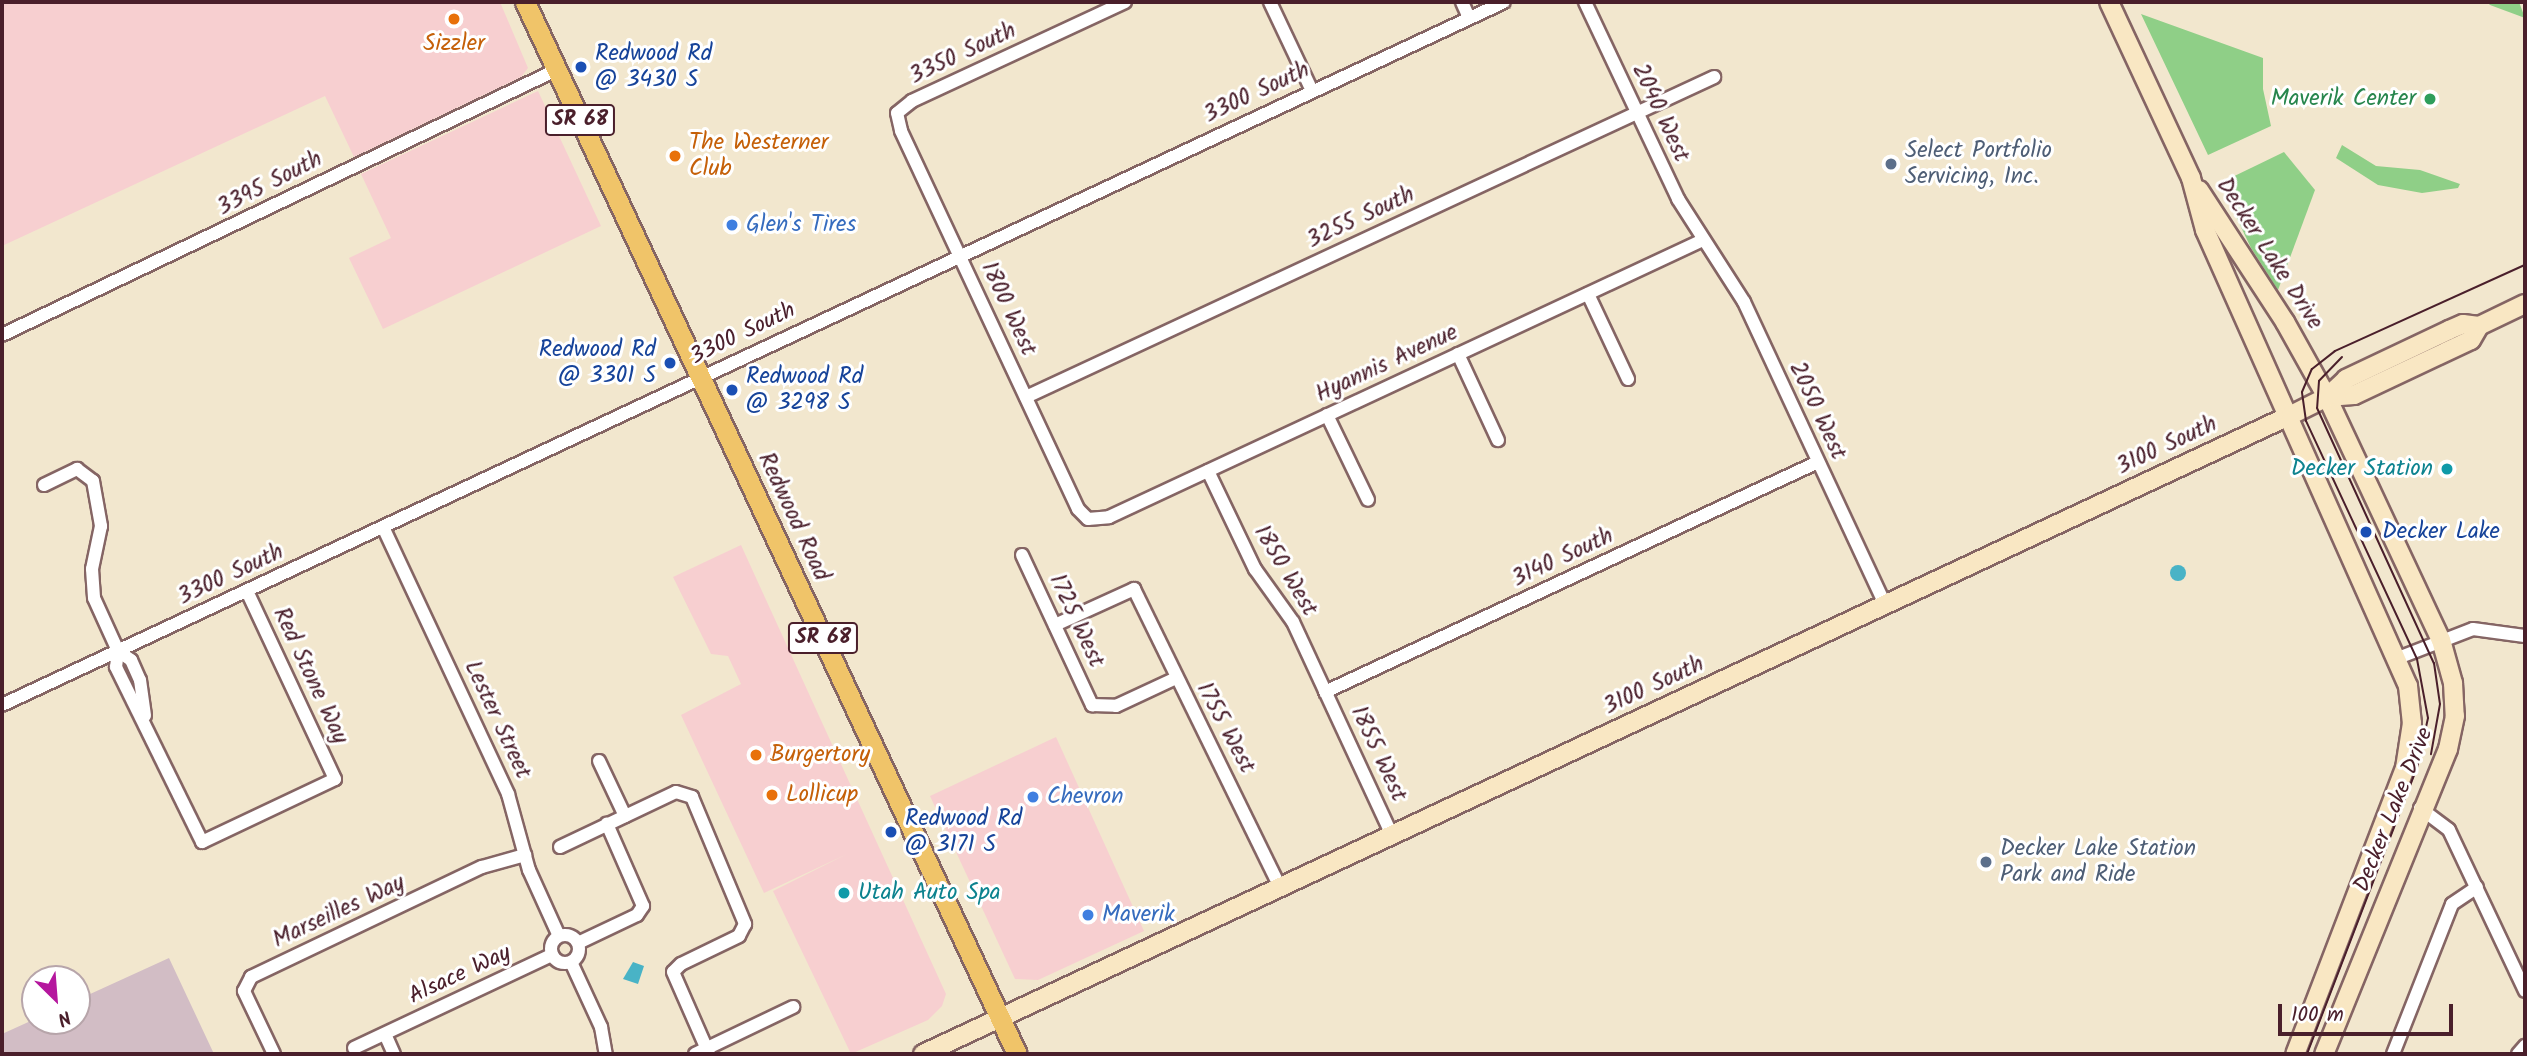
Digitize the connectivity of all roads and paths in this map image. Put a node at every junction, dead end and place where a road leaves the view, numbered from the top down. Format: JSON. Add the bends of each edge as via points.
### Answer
{"nodes":[{"id":1,"x":524,"y":2,"type":"edge"},
{"id":2,"x":1125,"y":2,"type":"edge"},
{"id":3,"x":1270,"y":2,"type":"edge"},
{"id":4,"x":1462,"y":2,"type":"edge"},
{"id":5,"x":1504,"y":2,"type":"edge"},
{"id":6,"x":1585,"y":2,"type":"edge"},
{"id":7,"x":2109,"y":2,"type":"edge"},
{"id":8,"x":1469,"y":18,"type":"junction"},
{"id":9,"x":556,"y":70,"type":"junction"},
{"id":10,"x":1714,"y":77,"type":"dead end"},
{"id":11,"x":1312,"y":91,"type":"junction"},
{"id":12,"x":1637,"y":112,"type":"junction"},
{"id":13,"x":897,"y":113,"type":"joint"},
{"id":14,"x":2191,"y":178,"type":"junction"},
{"id":15,"x":1703,"y":240,"type":"junction"},
{"id":16,"x":959,"y":255,"type":"junction"},
{"id":17,"x":1588,"y":294,"type":"junction"},
{"id":18,"x":2525,"y":304,"type":"edge"},
{"id":19,"x":2,"y":335,"type":"edge"},
{"id":20,"x":1458,"y":354,"type":"junction"},
{"id":21,"x":700,"y":377,"type":"junction"},
{"id":22,"x":1628,"y":379,"type":"dead end"},
{"id":23,"x":1026,"y":397,"type":"junction"},
{"id":24,"x":2327,"y":397,"type":"junction"},
{"id":25,"x":1327,"y":415,"type":"junction"},
{"id":26,"x":2291,"y":415,"type":"junction"},
{"id":27,"x":1498,"y":440,"type":"dead end"},
{"id":28,"x":1818,"y":462,"type":"junction"},
{"id":29,"x":1208,"y":471,"type":"junction"},
{"id":30,"x":44,"y":485,"type":"dead end"},
{"id":31,"x":1368,"y":500,"type":"dead end"},
{"id":32,"x":1088,"y":519,"type":"joint"},
{"id":33,"x":383,"y":527,"type":"junction"},
{"id":34,"x":1022,"y":555,"type":"dead end"},
{"id":35,"x":247,"y":591,"type":"junction"},
{"id":36,"x":1885,"y":605,"type":"junction"},
{"id":37,"x":1055,"y":625,"type":"junction"},
{"id":38,"x":2525,"y":636,"type":"edge"},
{"id":39,"x":2441,"y":640,"type":"junction"},
{"id":40,"x":118,"y":651,"type":"junction"},
{"id":41,"x":2398,"y":658,"type":"junction"},
{"id":42,"x":1176,"y":678,"type":"junction"},
{"id":43,"x":1325,"y":692,"type":"junction"},
{"id":44,"x":2,"y":705,"type":"edge"},
{"id":45,"x":599,"y":761,"type":"dead end"},
{"id":46,"x":2420,"y":808,"type":"junction"},
{"id":47,"x":625,"y":816,"type":"junction"},
{"id":48,"x":607,"y":824,"type":"junction"},
{"id":49,"x":1392,"y":835,"type":"junction"},
{"id":50,"x":560,"y":847,"type":"dead end"},
{"id":51,"x":525,"y":855,"type":"junction"},
{"id":52,"x":1280,"y":887,"type":"junction"},
{"id":53,"x":2477,"y":887,"type":"junction"},
{"id":54,"x":559,"y":936,"type":"junction"},
{"id":55,"x":578,"y":943,"type":"junction"},
{"id":56,"x":552,"y":955,"type":"junction"},
{"id":57,"x":570,"y":962,"type":"junction"},
{"id":58,"x":2525,"y":991,"type":"edge"},
{"id":59,"x":793,"y":1007,"type":"dead end"},
{"id":60,"x":1000,"y":1017,"type":"junction"},
{"id":61,"x":384,"y":1034,"type":"junction"},
{"id":62,"x":2525,"y":1046,"type":"edge"},
{"id":63,"x":354,"y":1048,"type":"dead end"},
{"id":64,"x":703,"y":1052,"type":"edge"},
{"id":65,"x":274,"y":1054,"type":"edge"},
{"id":66,"x":394,"y":1054,"type":"edge"},
{"id":67,"x":606,"y":1054,"type":"edge"},
{"id":68,"x":923,"y":1054,"type":"edge"},
{"id":69,"x":1017,"y":1054,"type":"edge"},
{"id":70,"x":2295,"y":1054,"type":"edge"},
{"id":71,"x":2324,"y":1054,"type":"edge"},
{"id":72,"x":2393,"y":1054,"type":"edge"},
{"id":73,"x":2518,"y":1054,"type":"edge"}],
"edges":[{"from":1,"to":9,"type":"main road","name":"Redwood Road","number":"SR 68"},
{"from":2,"to":13,"type":"street","name":"3350 South","via":[[912,101]]},
{"from":3,"to":11,"type":"street"},
{"from":4,"to":8,"type":"street"},
{"from":5,"to":8,"type":"street","name":"3300 South"},
{"from":6,"to":12,"type":"street","name":"2040 West"},
{"from":7,"to":14,"type":"street","name":"Decker Lake Drive"},
{"from":8,"to":11,"type":"street","name":"3300 South"},
{"from":9,"to":19,"type":"street","name":"3395 South"},
{"from":9,"to":21,"type":"main road","name":"Redwood Road","number":"SR 68"},
{"from":10,"to":12,"type":"street","name":"3255 South"},
{"from":11,"to":16,"type":"street","name":"3300 South"},
{"from":12,"to":15,"type":"street","name":"2040 West"},
{"from":12,"to":23,"type":"street","name":"3255 South"},
{"from":13,"to":16,"type":"street","name":"1800 West","via":[[901,131]]},
{"from":14,"to":24,"type":"street","name":"Decker Lake Drive","via":[[2286,322]]},
{"from":14,"to":26,"type":"street","name":"Decker Lake Drive","via":[[2205,230]]},
{"from":15,"to":17,"type":"street","name":"Hyannis Avenue"},
{"from":15,"to":28,"type":"street","name":"2050 West","via":[[1744,302]]},
{"from":16,"to":21,"type":"street","name":"3300 South"},
{"from":16,"to":23,"type":"street","name":"1800 West"},
{"from":17,"to":20,"type":"street","name":"Hyannis Avenue"},
{"from":17,"to":22,"type":"street"},
{"from":18,"to":24,"type":"street","name":"3100 South","via":[[2479,326],[2463,324],[2371,367],[2346,379]]},
{"from":20,"to":25,"type":"street","name":"Hyannis Avenue"},
{"from":20,"to":27,"type":"street"},
{"from":21,"to":33,"type":"street","name":"3300 South"},
{"from":21,"to":60,"type":"main road","name":"Redwood Road","number":"SR 68"},
{"from":23,"to":32,"type":"street","name":"1800 West","via":[[1078,509]]},
{"from":24,"to":26,"type":"street","name":"3100 South"},
{"from":24,"to":39,"type":"street","name":"Decker Lake Drive"},
{"from":25,"to":29,"type":"street","name":"Hyannis Avenue"},
{"from":25,"to":31,"type":"street"},
{"from":26,"to":36,"type":"street","name":"3100 South"},
{"from":26,"to":41,"type":"street","name":"Decker Lake Drive"},
{"from":28,"to":36,"type":"street","name":"2050 West"},
{"from":28,"to":43,"type":"street","name":"3140 South"},
{"from":29,"to":32,"type":"street","name":"Hyannis Avenue","via":[[1104,520]]},
{"from":29,"to":43,"type":"street","name":"1850 West","via":[[1250,558],[1286,610]]},
{"from":30,"to":40,"type":"street","via":[[77,469],[93,481],[101,519],[92,569],[94,598]]},
{"from":33,"to":35,"type":"street","name":"3300 South"},
{"from":33,"to":51,"type":"street","name":"Lester Street","via":[[508,794]]},
{"from":34,"to":37,"type":"street","name":"1725 West"},
{"from":35,"to":40,"type":"street","name":"3300 South"},
{"from":35,"to":40,"type":"street","name":"Red Stone Way","via":[[335,779],[202,842],[146,720],[141,680],[131,660]]},
{"from":36,"to":49,"type":"street","name":"3100 South"},
{"from":37,"to":42,"type":"street","name":"1725 West","via":[[1092,705],[1116,706]]},
{"from":37,"to":42,"type":"street","name":"1755 West","via":[[1134,589]]},
{"from":38,"to":39,"type":"street","via":[[2487,627]]},
{"from":39,"to":41,"type":"street"},
{"from":39,"to":46,"type":"street","name":"Decker Lake Drive","via":[[2454,683],[2454,724],[2448,749]]},
{"from":40,"to":44,"type":"street","name":"3300 South"},
{"from":41,"to":70,"type":"street","name":"Decker Lake Drive","via":[[2411,712],[2405,768]]},
{"from":42,"to":52,"type":"street","name":"1755 West"},
{"from":43,"to":49,"type":"street","name":"1855 West"},
{"from":45,"to":47,"type":"street"},
{"from":46,"to":53,"type":"street","via":[[2446,825]]},
{"from":46,"to":71,"type":"street","name":"Decker Lake Drive"},
{"from":47,"to":48,"type":"street"},
{"from":47,"to":64,"type":"street","via":[[676,792],[686,792],[713,842],[718,865],[745,925],[742,934],[673,972]]},
{"from":48,"to":50,"type":"street"},
{"from":48,"to":55,"type":"street","via":[[643,909]]},
{"from":49,"to":52,"type":"street","name":"3100 South"},
{"from":51,"to":54,"type":"street","name":"Lester Street"},
{"from":51,"to":65,"type":"street","name":"Marseilles Way","via":[[482,867],[251,977],[244,991]]},
{"from":52,"to":60,"type":"street","name":"3100 South"},
{"from":53,"to":58,"type":"street"},
{"from":53,"to":72,"type":"street","via":[[2452,904]]},
{"from":54,"to":55,"type":"street","via":[[568,935]]},
{"from":54,"to":56,"type":"street","via":[[551,946]]},
{"from":55,"to":57,"type":"street","via":[[578,956]]},
{"from":56,"to":57,"type":"street"},
{"from":56,"to":61,"type":"street","name":"Alsace Way"},
{"from":57,"to":67,"type":"street","via":[[601,1027]]},
{"from":59,"to":64,"type":"street"},
{"from":60,"to":68,"type":"street","name":"3100 South"},
{"from":60,"to":69,"type":"main road","name":"Redwood Road","number":"SR 68"},
{"from":61,"to":63,"type":"street","name":"Alsace Way"},
{"from":61,"to":66,"type":"street"},
{"from":62,"to":73,"type":"street"}]}
